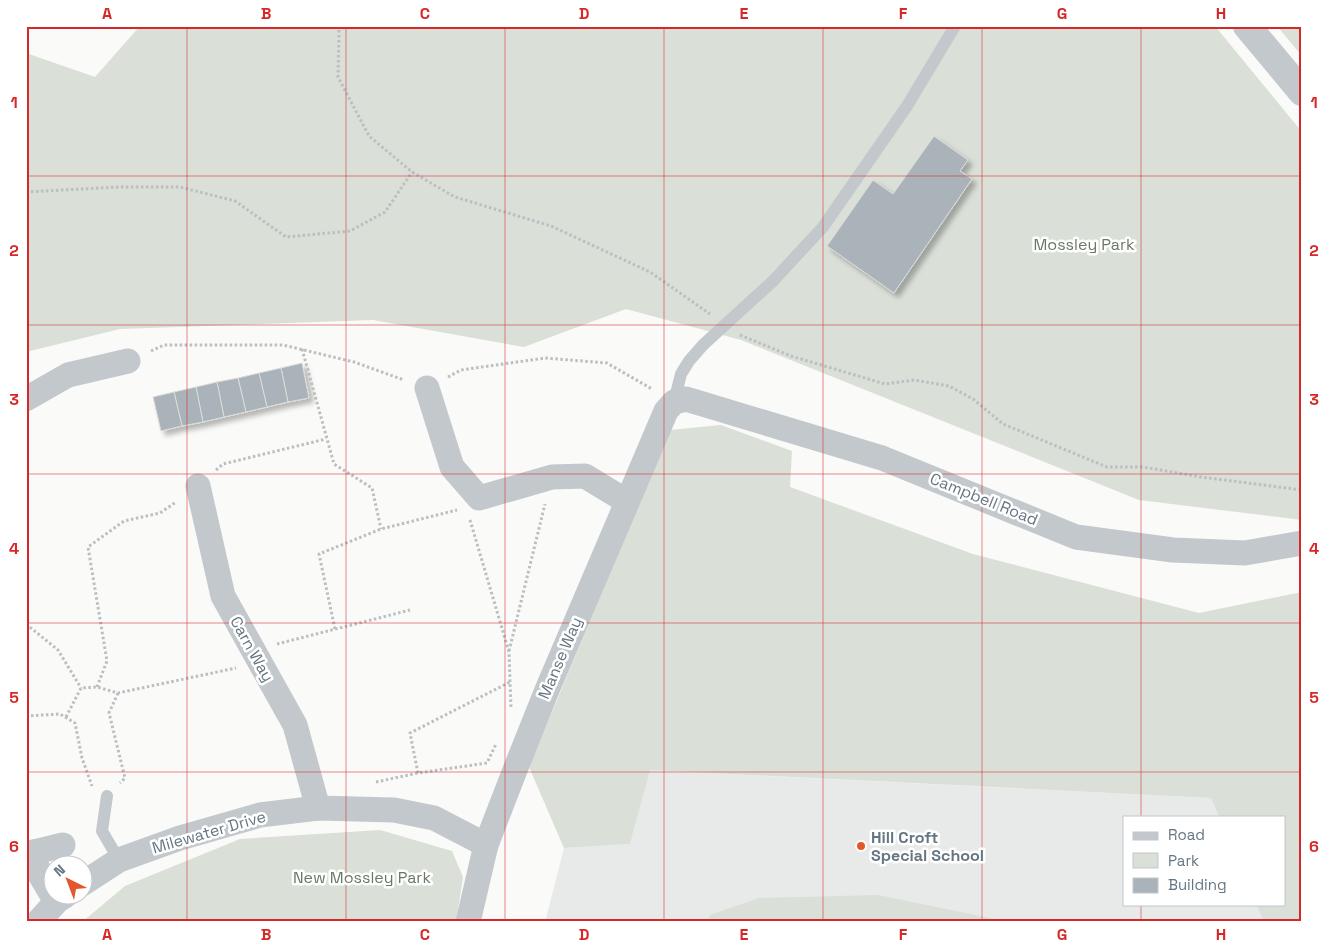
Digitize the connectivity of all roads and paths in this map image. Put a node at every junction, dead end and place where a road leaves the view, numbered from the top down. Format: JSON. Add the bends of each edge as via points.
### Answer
{"nodes":[{"id":1,"x":342,"y":26,"type":"edge"},
{"id":2,"x":955,"y":26,"type":"edge"},
{"id":3,"x":1247,"y":26,"type":"edge"},
{"id":4,"x":1302,"y":92,"type":"edge"},
{"id":5,"x":412,"y":172,"type":"junction"},
{"id":6,"x":26,"y":192,"type":"edge"},
{"id":7,"x":725,"y":325,"type":"junction"},
{"id":8,"x":302,"y":350,"type":"junction"},
{"id":9,"x":128,"y":361,"type":"joint"},
{"id":10,"x":427,"y":388,"type":"junction"},
{"id":11,"x":26,"y":399,"type":"edge"},
{"id":12,"x":674,"y":402,"type":"junction"},
{"id":13,"x":326,"y":439,"type":"junction"},
{"id":14,"x":552,"y":477,"type":"junction"},
{"id":15,"x":198,"y":486,"type":"junction"},
{"id":16,"x":1302,"y":490,"type":"edge"},
{"id":17,"x":626,"y":501,"type":"junction"},
{"id":18,"x":473,"y":503,"type":"junction"},
{"id":19,"x":381,"y":529,"type":"junction"},
{"id":20,"x":1302,"y":543,"type":"edge"},
{"id":21,"x":410,"y":610,"type":"dead end"},
{"id":22,"x":26,"y":624,"type":"edge"},
{"id":23,"x":335,"y":629,"type":"junction"},
{"id":24,"x":509,"y":652,"type":"junction"},
{"id":25,"x":256,"y":657,"type":"junction"},
{"id":26,"x":510,"y":682,"type":"junction"},
{"id":27,"x":81,"y":688,"type":"junction"},
{"id":28,"x":97,"y":688,"type":"junction"},
{"id":29,"x":118,"y":693,"type":"junction"},
{"id":30,"x":511,"y":710,"type":"dead end"},
{"id":31,"x":26,"y":716,"type":"edge"},
{"id":32,"x":66,"y":717,"type":"junction"},
{"id":33,"x":499,"y":736,"type":"dead end"},
{"id":34,"x":418,"y":773,"type":"junction"},
{"id":35,"x":371,"y":784,"type":"dead end"},
{"id":36,"x":107,"y":796,"type":"junction"},
{"id":37,"x":318,"y":808,"type":"junction"},
{"id":38,"x":63,"y":845,"type":"dead end"},
{"id":39,"x":486,"y":845,"type":"junction"},
{"id":40,"x":30,"y":853,"type":"edge"},
{"id":41,"x":119,"y":860,"type":"junction"},
{"id":42,"x":42,"y":877,"type":"edge"},
{"id":43,"x":92,"y":878,"type":"edge"},
{"id":44,"x":50,"y":906,"type":"edge"},
{"id":45,"x":38,"y":922,"type":"edge"},
{"id":46,"x":468,"y":922,"type":"edge"}],
"edges":[{"from":1,"to":5,"type":"path","via":[[339,30],[338,78],[369,136]]},
{"from":2,"to":7,"type":"lane","via":[[907,106],[823,227],[773,282]]},
{"from":3,"to":4,"type":"street"},
{"from":5,"to":6,"type":"path","via":[[385,212],[350,231],[286,237],[235,201],[180,187]]},
{"from":5,"to":7,"type":"path","via":[[455,197],[551,226],[650,272]]},
{"from":7,"to":12,"type":"lane","via":[[688,361],[678,381]]},
{"from":7,"to":16,"type":"path","via":[[742,337],[791,356],[885,384],[914,380],[949,386],[973,399],[1003,424],[1107,467],[1143,467]]},
{"from":8,"to":9,"type":"path","via":[[283,345],[164,345]]},
{"from":8,"to":10,"type":"path","via":[[354,362]]},
{"from":8,"to":13,"type":"path"},
{"from":9,"to":11,"type":"street","via":[[68,375]]},
{"from":10,"to":12,"type":"path","via":[[461,370],[545,358],[607,363]]},
{"from":10,"to":18,"type":"street","via":[[452,467]]},
{"from":12,"to":17,"type":"street","name":"Manse Way","via":[[666,410]]},
{"from":12,"to":20,"type":"street","name":"Campbell Road","via":[[686,400],[882,458],[1076,536],[1173,550],[1245,553]]},
{"from":13,"to":15,"type":"path","via":[[223,464]]},
{"from":13,"to":19,"type":"path","via":[[334,464],[372,488]]},
{"from":14,"to":17,"type":"street","via":[[585,476]]},
{"from":14,"to":18,"type":"street"},
{"from":14,"to":24,"type":"path"},
{"from":15,"to":25,"type":"street","name":"Carn Way","via":[[223,596]]},
{"from":15,"to":28,"type":"path","via":[[160,513],[124,521],[88,547],[107,661]]},
{"from":17,"to":39,"type":"street","name":"Manse Way"},
{"from":18,"to":19,"type":"path"},
{"from":18,"to":24,"type":"path"},
{"from":19,"to":23,"type":"path","via":[[319,554]]},
{"from":21,"to":23,"type":"path"},
{"from":22,"to":27,"type":"path","via":[[58,650]]},
{"from":23,"to":25,"type":"path"},
{"from":24,"to":26,"type":"path"},
{"from":25,"to":29,"type":"path"},
{"from":25,"to":37,"type":"street","name":"Carn Way","via":[[295,725]]},
{"from":26,"to":30,"type":"path"},
{"from":26,"to":34,"type":"path","via":[[410,733]]},
{"from":27,"to":28,"type":"path"},
{"from":27,"to":32,"type":"path"},
{"from":28,"to":29,"type":"path"},
{"from":29,"to":36,"type":"path","via":[[109,712],[125,778]]},
{"from":31,"to":32,"type":"path","via":[[60,714]]},
{"from":32,"to":36,"type":"path","via":[[75,723],[92,786]]},
{"from":33,"to":34,"type":"path","via":[[487,763]]},
{"from":34,"to":35,"type":"path"},
{"from":36,"to":41,"type":"lane","via":[[102,831]]},
{"from":37,"to":39,"type":"street","name":"Milewater Drive","via":[[394,810],[434,818]]},
{"from":37,"to":41,"type":"street","name":"Milewater Drive","via":[[260,814]]},
{"from":38,"to":40,"type":"street"},
{"from":39,"to":46,"type":"street","name":"Manse Way"},
{"from":40,"to":42,"type":"street"},
{"from":41,"to":43,"type":"street","name":"Milewater Drive"},
{"from":44,"to":45,"type":"street"}]}
